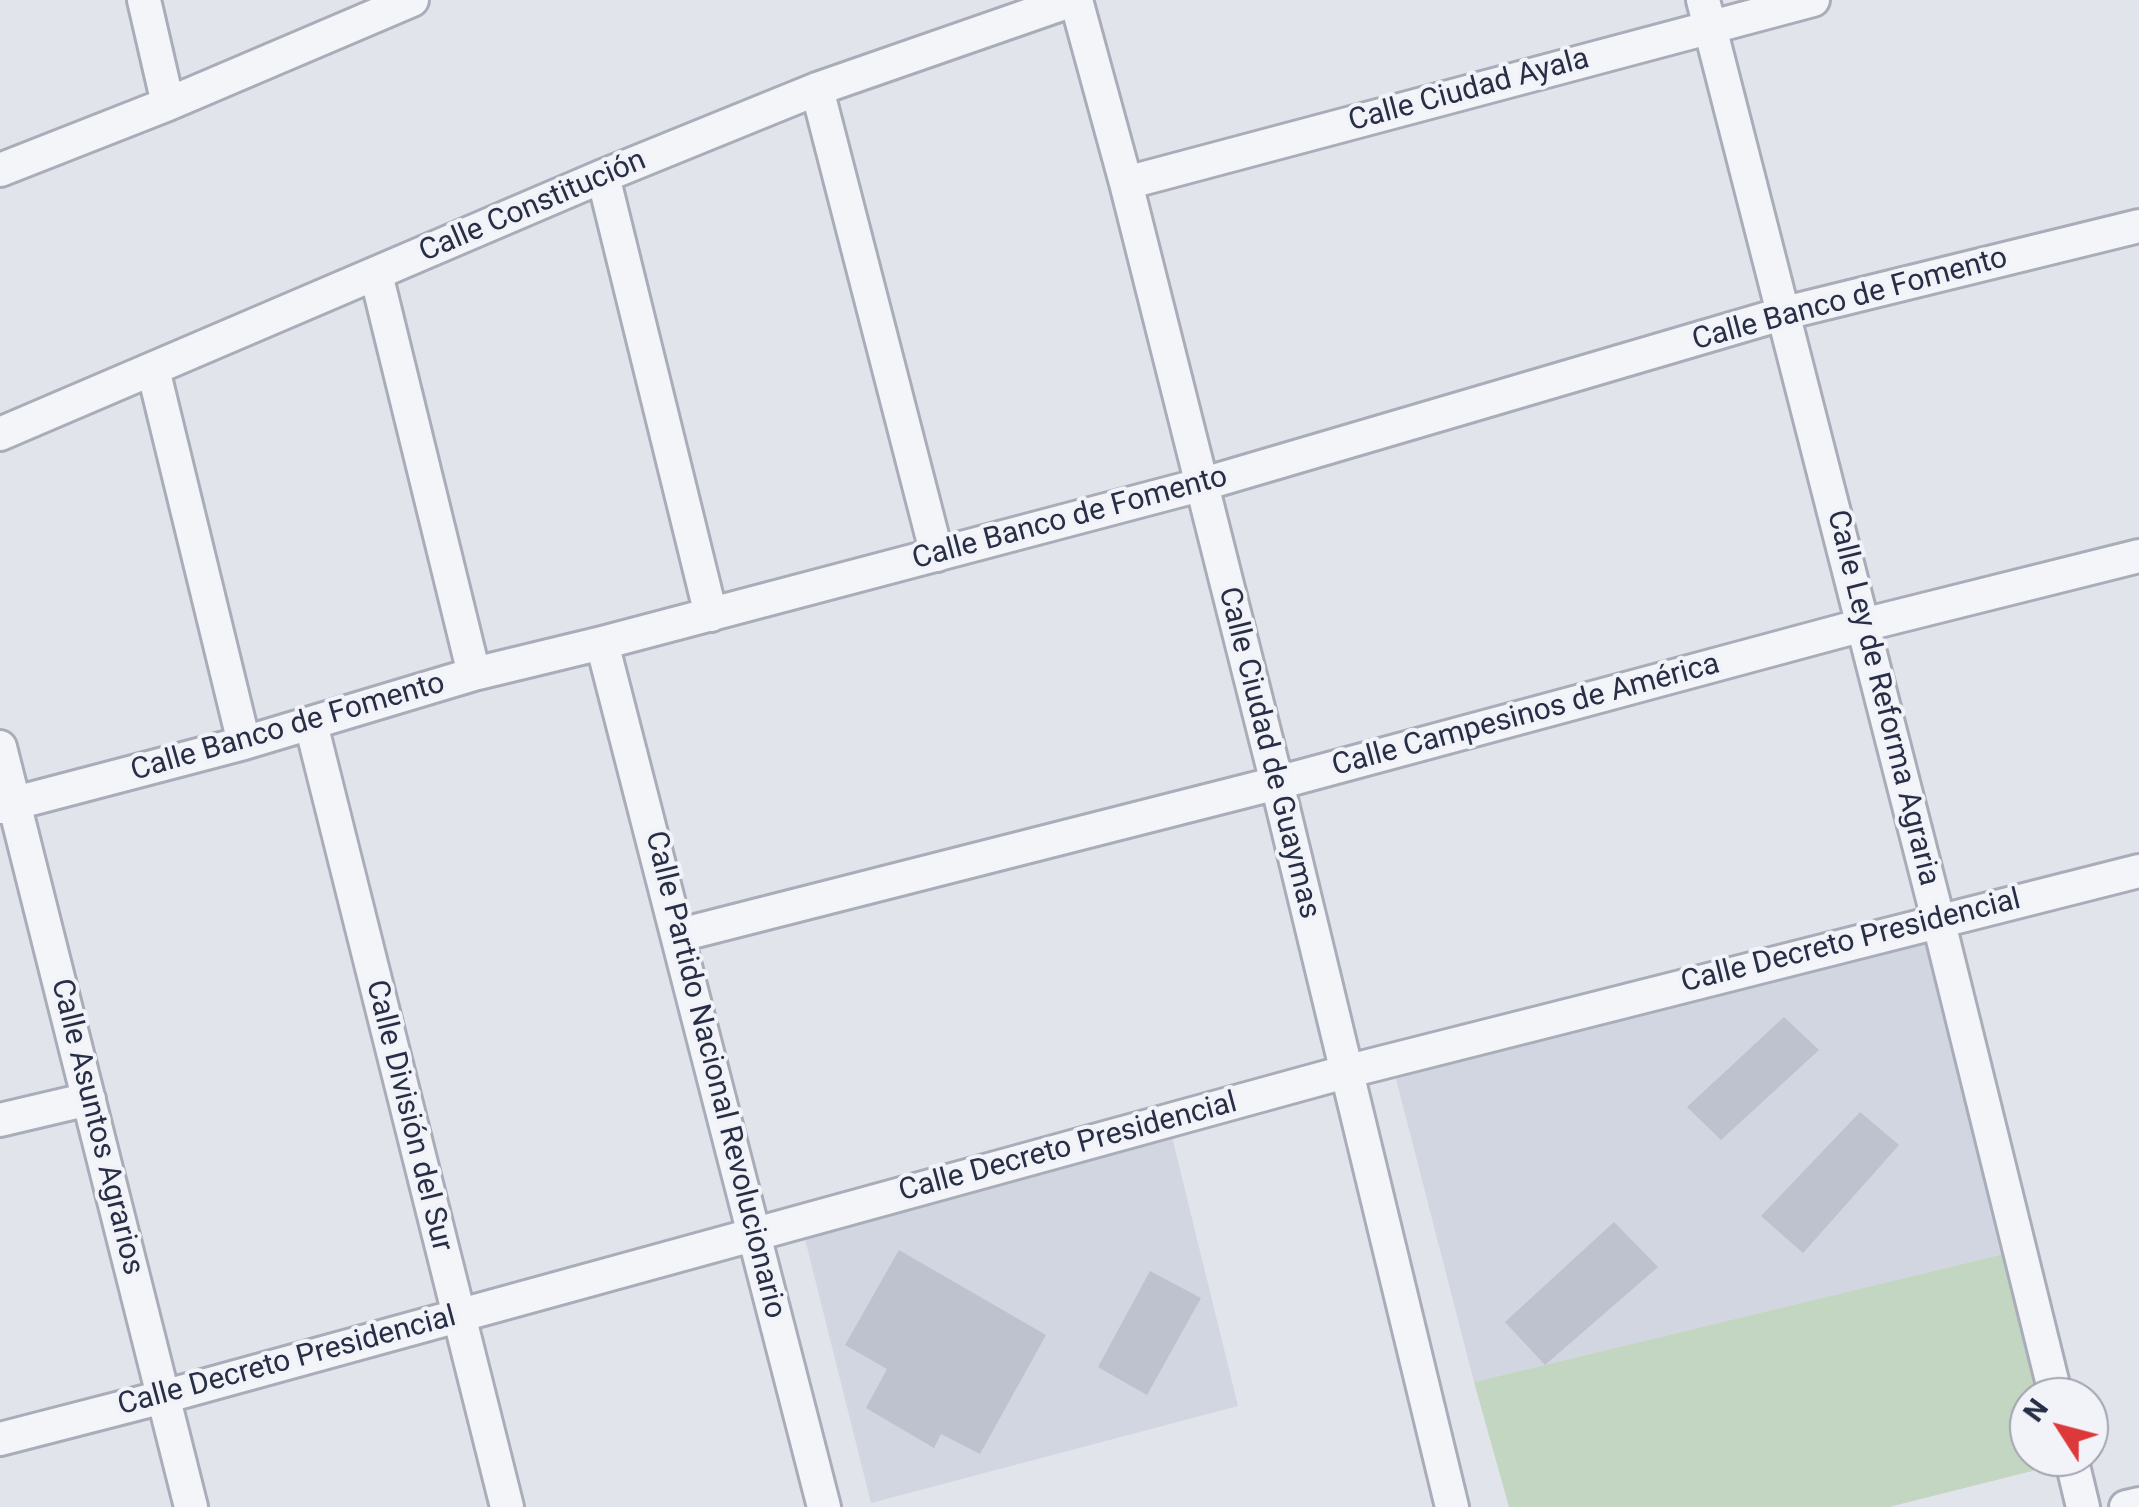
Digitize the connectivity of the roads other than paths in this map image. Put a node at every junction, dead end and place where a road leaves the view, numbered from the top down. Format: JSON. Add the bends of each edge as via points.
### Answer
{"nodes":[{"id":1,"x":144,"y":0,"type":"edge"},
{"id":2,"x":412,"y":0,"type":"edge"},
{"id":3,"x":1074,"y":0,"type":"edge"},
{"id":4,"x":1813,"y":0,"type":"edge"},
{"id":5,"x":371,"y":8,"type":"edge"},
{"id":6,"x":1706,"y":14,"type":"edge"},
{"id":7,"x":817,"y":89,"type":"junction"},
{"id":8,"x":168,"y":104,"type":"junction"},
{"id":9,"x":0,"y":170,"type":"edge"},
{"id":10,"x":603,"y":176,"type":"junction"},
{"id":11,"x":1126,"y":182,"type":"junction"},
{"id":12,"x":2139,"y":226,"type":"edge"},
{"id":13,"x":376,"y":274,"type":"junction"},
{"id":14,"x":1785,"y":313,"type":"junction"},
{"id":15,"x":153,"y":369,"type":"junction"},
{"id":16,"x":0,"y":434,"type":"edge"},
{"id":17,"x":1200,"y":485,"type":"junction"},
{"id":18,"x":937,"y":554,"type":"junction"},
{"id":19,"x":2139,"y":556,"type":"edge"},
{"id":20,"x":711,"y":615,"type":"junction"},
{"id":21,"x":1863,"y":626,"type":"junction"},
{"id":22,"x":602,"y":643,"type":"junction"},
{"id":23,"x":474,"y":674,"type":"junction"},
{"id":24,"x":311,"y":724,"type":"junction"},
{"id":25,"x":244,"y":743,"type":"junction"},
{"id":26,"x":0,"y":747,"type":"edge"},
{"id":27,"x":1277,"y":783,"type":"junction"},
{"id":28,"x":8,"y":805,"type":"edge"},
{"id":29,"x":2139,"y":870,"type":"edge"},
{"id":30,"x":1938,"y":919,"type":"junction"},
{"id":31,"x":680,"y":935,"type":"junction"},
{"id":32,"x":1345,"y":1072,"type":"junction"},
{"id":33,"x":90,"y":1098,"type":"junction"},
{"id":34,"x":0,"y":1120,"type":"edge"},
{"id":35,"x":756,"y":1233,"type":"junction"},
{"id":36,"x":457,"y":1316,"type":"junction"},
{"id":37,"x":2051,"y":1377,"type":"edge"},
{"id":38,"x":163,"y":1397,"type":"junction"},
{"id":39,"x":0,"y":1439,"type":"edge"},
{"id":40,"x":2075,"y":1477,"type":"edge"},
{"id":41,"x":2139,"y":1504,"type":"edge"},
{"id":42,"x":192,"y":1507,"type":"edge"},
{"id":43,"x":506,"y":1507,"type":"edge"},
{"id":44,"x":824,"y":1507,"type":"edge"},
{"id":45,"x":1452,"y":1507,"type":"edge"},
{"id":46,"x":2083,"y":1507,"type":"edge"},
{"id":47,"x":2126,"y":1507,"type":"edge"}],
"edges":[{"from":1,"to":8,"type":"street"},
{"from":2,"to":5,"type":"street"},
{"from":3,"to":7,"type":"street","name":"Calle Constitución"},
{"from":3,"to":11,"type":"street","name":"Calle Ciudad de Guaymas"},
{"from":4,"to":6,"type":"street","name":"Calle Ciudad Ayala"},
{"from":5,"to":8,"type":"street"},
{"from":6,"to":11,"type":"street","name":"Calle Ciudad Ayala"},
{"from":6,"to":14,"type":"street","name":"Calle Ley de Reforma Agraria"},
{"from":7,"to":10,"type":"street","name":"Calle Constitución"},
{"from":7,"to":18,"type":"street"},
{"from":8,"to":9,"type":"street"},
{"from":10,"to":13,"type":"street","name":"Calle Constitución"},
{"from":10,"to":20,"type":"street"},
{"from":11,"to":17,"type":"street","name":"Calle Ciudad de Guaymas"},
{"from":12,"to":14,"type":"street","name":"Calle Banco de Fomento"},
{"from":13,"to":15,"type":"street","name":"Calle Constitución"},
{"from":13,"to":23,"type":"street"},
{"from":14,"to":17,"type":"street","name":"Calle Banco de Fomento"},
{"from":14,"to":21,"type":"street","name":"Calle Ley de Reforma Agraria"},
{"from":15,"to":16,"type":"street","name":"Calle Constitución"},
{"from":15,"to":25,"type":"street"},
{"from":17,"to":18,"type":"street","name":"Calle Banco de Fomento"},
{"from":17,"to":27,"type":"street","name":"Calle Ciudad de Guaymas"},
{"from":18,"to":20,"type":"street","name":"Calle Banco de Fomento"},
{"from":19,"to":21,"type":"street","name":"Calle Campesinos de América"},
{"from":20,"to":22,"type":"street","name":"Calle Banco de Fomento"},
{"from":21,"to":27,"type":"street","name":"Calle Campesinos de América"},
{"from":21,"to":30,"type":"street","name":"Calle Ley de Reforma Agraria"},
{"from":22,"to":23,"type":"street","name":"Calle Banco de Fomento"},
{"from":22,"to":31,"type":"street","name":"Calle Partido Nacional Revolucionario"},
{"from":23,"to":24,"type":"street","name":"Calle Banco de Fomento"},
{"from":24,"to":25,"type":"street","name":"Calle Banco de Fomento"},
{"from":24,"to":36,"type":"street","name":"Calle División del Sur"},
{"from":25,"to":28,"type":"street","name":"Calle Banco de Fomento"},
{"from":26,"to":28,"type":"street","name":"Calle Asuntos Agrarios"},
{"from":27,"to":31,"type":"street","name":"Calle Campesinos de América"},
{"from":27,"to":32,"type":"street","name":"Calle Ciudad de Guaymas"},
{"from":28,"to":33,"type":"street","name":"Calle Asuntos Agrarios"},
{"from":29,"to":30,"type":"street","name":"Calle Decreto Presidencial"},
{"from":30,"to":32,"type":"street","name":"Calle Decreto Presidencial"},
{"from":30,"to":37,"type":"street","name":"Calle Ley de Reforma Agraria"},
{"from":31,"to":35,"type":"street","name":"Calle Partido Nacional Revolucionario"},
{"from":32,"to":35,"type":"street","name":"Calle Decreto Presidencial"},
{"from":32,"to":45,"type":"street","name":"Calle Ciudad de Guaymas"},
{"from":33,"to":34,"type":"street"},
{"from":33,"to":38,"type":"street","name":"Calle Asuntos Agrarios"},
{"from":35,"to":36,"type":"street","name":"Calle Decreto Presidencial"},
{"from":35,"to":44,"type":"street","name":"Calle Partido Nacional Revolucionario"},
{"from":36,"to":38,"type":"street","name":"Calle Decreto Presidencial"},
{"from":36,"to":43,"type":"street","name":"Calle División del Sur"},
{"from":38,"to":39,"type":"street","name":"Calle Decreto Presidencial"},
{"from":38,"to":42,"type":"street","name":"Calle Asuntos Agrarios"},
{"from":40,"to":46,"type":"street"},
{"from":41,"to":47,"type":"street"}]}
